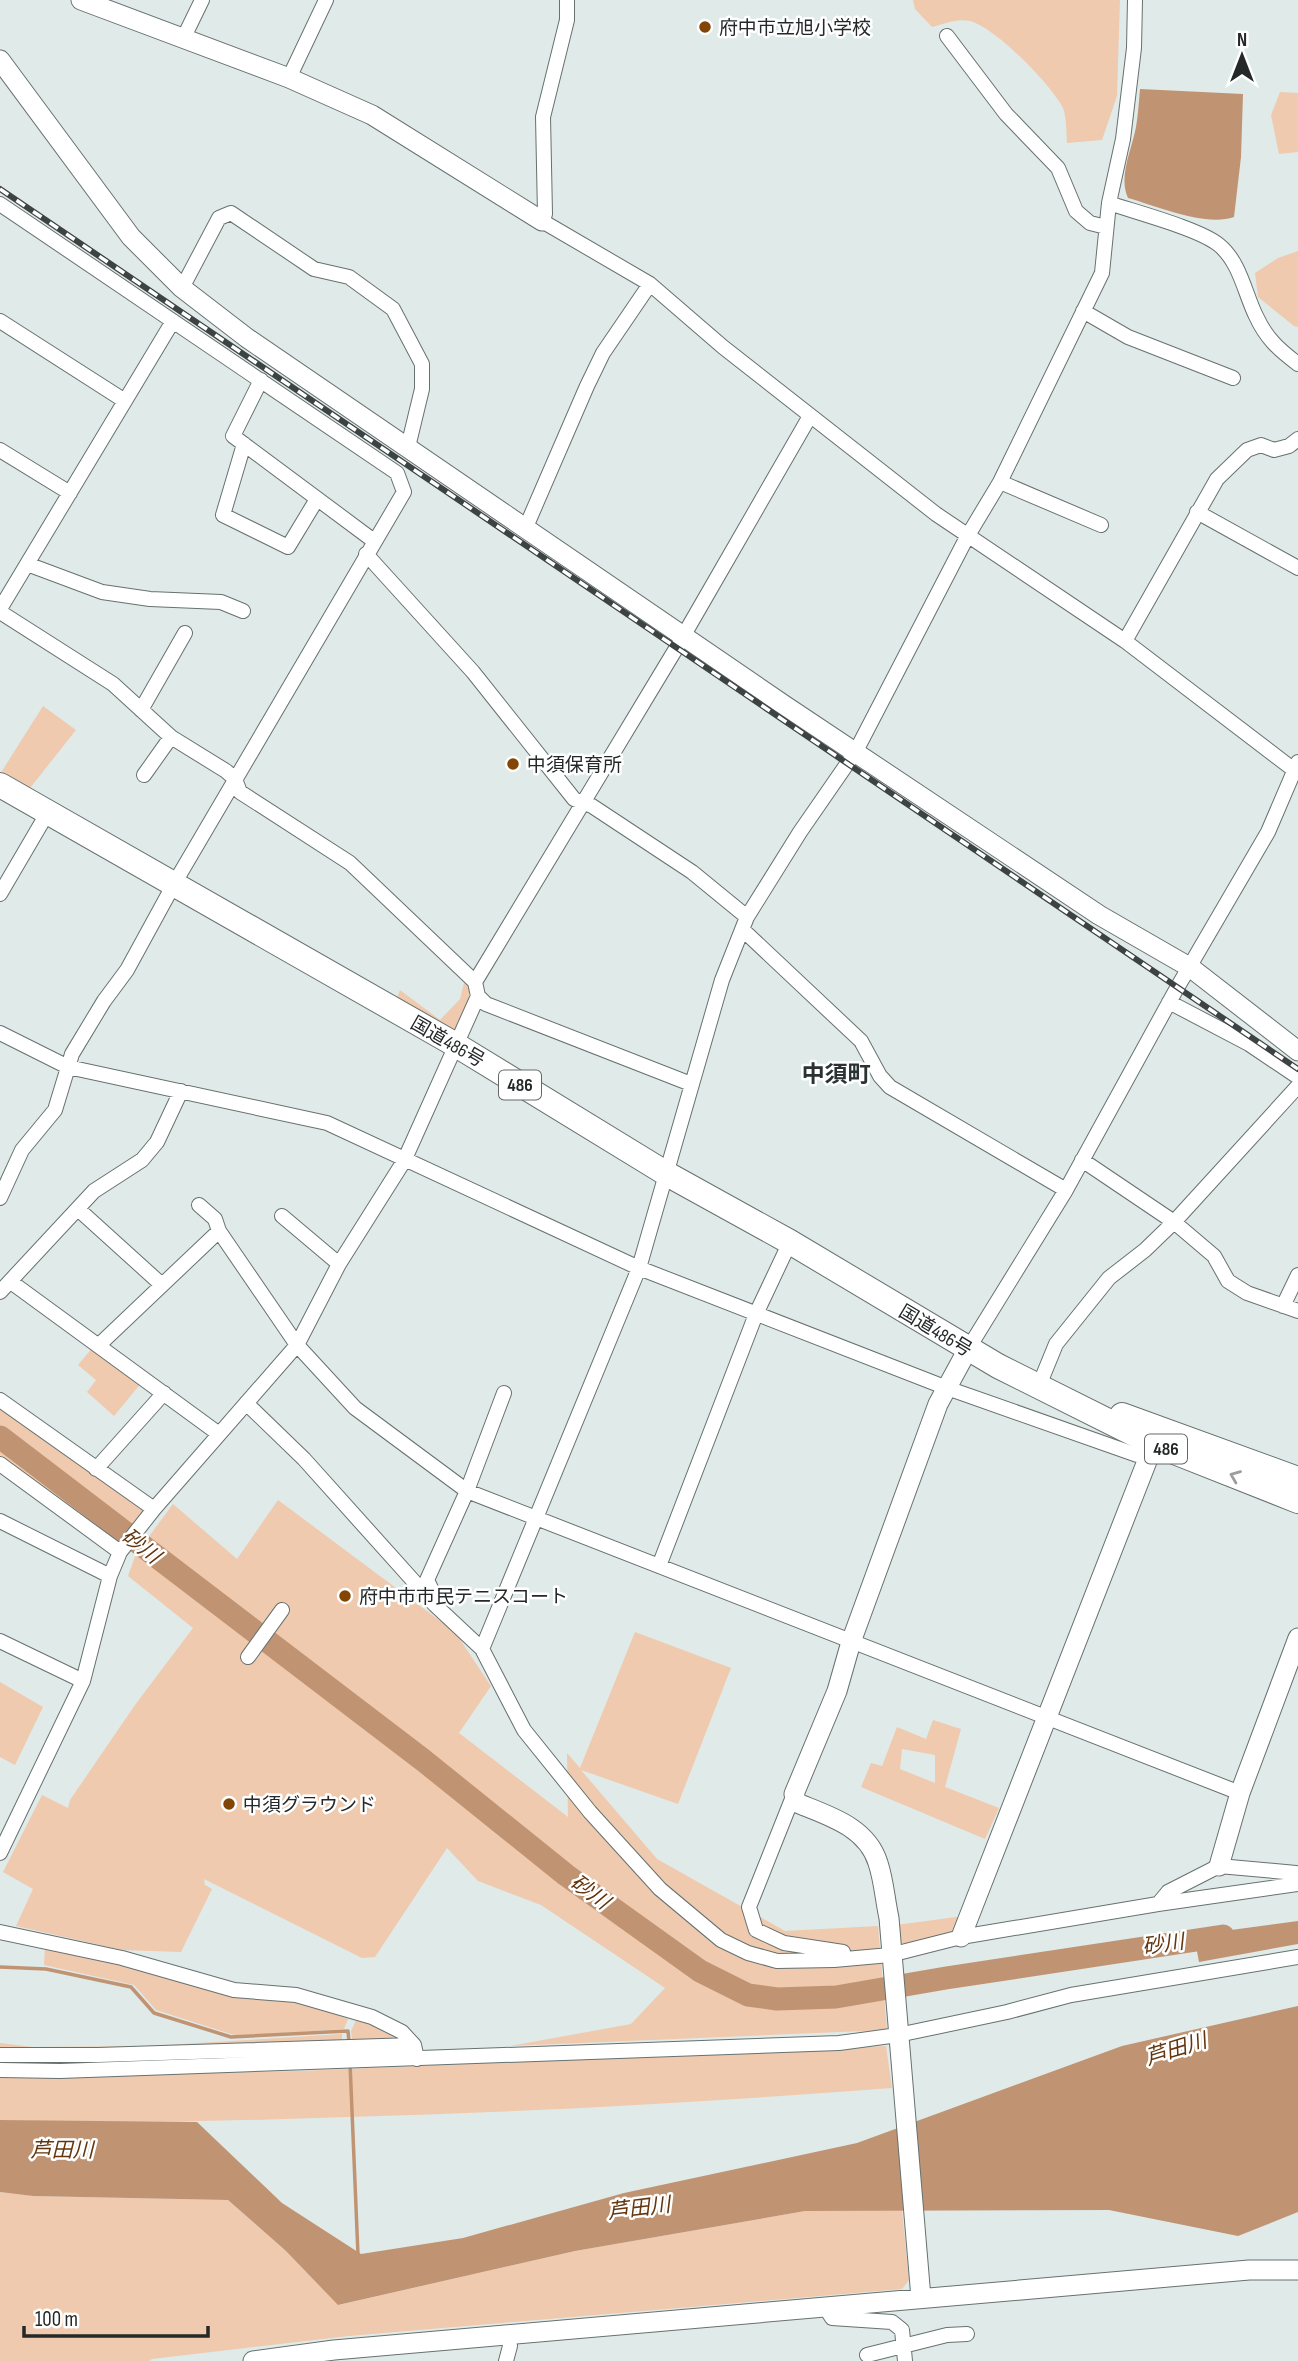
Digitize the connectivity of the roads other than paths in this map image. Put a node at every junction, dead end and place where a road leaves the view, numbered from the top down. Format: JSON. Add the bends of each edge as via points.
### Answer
{"nodes":[{"id":1,"x":81,"y":0,"type":"edge"},
{"id":2,"x":202,"y":0,"type":"edge"},
{"id":3,"x":326,"y":0,"type":"edge"},
{"id":4,"x":567,"y":0,"type":"edge"},
{"id":5,"x":1135,"y":0,"type":"edge"},
{"id":6,"x":112,"y":5,"type":"edge"},
{"id":7,"x":947,"y":36,"type":"dead end"},
{"id":8,"x":183,"y":39,"type":"junction"},
{"id":9,"x":0,"y":60,"type":"edge"},
{"id":10,"x":289,"y":78,"type":"junction"},
{"id":11,"x":1109,"y":203,"type":"junction"},
{"id":12,"x":0,"y":205,"type":"edge"},
{"id":13,"x":542,"y":221,"type":"junction"},
{"id":14,"x":1106,"y":227,"type":"junction"},
{"id":15,"x":650,"y":284,"type":"junction"},
{"id":16,"x":182,"y":288,"type":"junction"},
{"id":17,"x":1083,"y":311,"type":"junction"},
{"id":18,"x":0,"y":321,"type":"edge"},
{"id":19,"x":173,"y":321,"type":"junction"},
{"id":20,"x":1298,"y":364,"type":"edge"},
{"id":21,"x":1233,"y":378,"type":"dead end"},
{"id":22,"x":261,"y":380,"type":"junction"},
{"id":23,"x":125,"y":401,"type":"junction"},
{"id":24,"x":810,"y":416,"type":"junction"},
{"id":25,"x":1298,"y":439,"type":"edge"},
{"id":26,"x":244,"y":444,"type":"junction"},
{"id":27,"x":408,"y":447,"type":"junction"},
{"id":28,"x":0,"y":450,"type":"edge"},
{"id":29,"x":1000,"y":482,"type":"junction"},
{"id":30,"x":69,"y":493,"type":"junction"},
{"id":31,"x":317,"y":499,"type":"junction"},
{"id":32,"x":1198,"y":512,"type":"junction"},
{"id":33,"x":1101,"y":525,"type":"dead end"},
{"id":34,"x":526,"y":527,"type":"junction"},
{"id":35,"x":967,"y":537,"type":"junction"},
{"id":36,"x":374,"y":541,"type":"junction"},
{"id":37,"x":366,"y":554,"type":"junction"},
{"id":38,"x":27,"y":564,"type":"junction"},
{"id":39,"x":1298,"y":568,"type":"edge"},
{"id":40,"x":0,"y":610,"type":"edge"},
{"id":41,"x":243,"y":611,"type":"dead end"},
{"id":42,"x":185,"y":633,"type":"dead end"},
{"id":43,"x":683,"y":635,"type":"junction"},
{"id":44,"x":1125,"y":641,"type":"junction"},
{"id":45,"x":141,"y":710,"type":"junction"},
{"id":46,"x":171,"y":737,"type":"junction"},
{"id":47,"x":856,"y":751,"type":"junction"},
{"id":48,"x":1296,"y":769,"type":"edge"},
{"id":49,"x":144,"y":775,"type":"dead end"},
{"id":50,"x":235,"y":779,"type":"junction"},
{"id":51,"x":0,"y":785,"type":"edge"},
{"id":52,"x":582,"y":802,"type":"junction"},
{"id":53,"x":48,"y":812,"type":"junction"},
{"id":54,"x":174,"y":884,"type":"junction"},
{"id":55,"x":0,"y":894,"type":"edge"},
{"id":56,"x":745,"y":923,"type":"junction"},
{"id":57,"x":1191,"y":968,"type":"junction"},
{"id":58,"x":476,"y":989,"type":"junction"},
{"id":59,"x":1169,"y":1002,"type":"junction"},
{"id":60,"x":0,"y":1033,"type":"edge"},
{"id":61,"x":456,"y":1045,"type":"junction"},
{"id":62,"x":1298,"y":1051,"type":"edge"},
{"id":63,"x":68,"y":1067,"type":"junction"},
{"id":64,"x":1298,"y":1077,"type":"edge"},
{"id":65,"x":691,"y":1084,"type":"junction"},
{"id":66,"x":1298,"y":1086,"type":"edge"},
{"id":67,"x":181,"y":1091,"type":"junction"},
{"id":68,"x":1082,"y":1160,"type":"junction"},
{"id":69,"x":404,"y":1161,"type":"junction"},
{"id":70,"x":667,"y":1174,"type":"junction"},
{"id":71,"x":1066,"y":1191,"type":"junction"},
{"id":72,"x":0,"y":1198,"type":"edge"},
{"id":73,"x":199,"y":1205,"type":"dead end"},
{"id":74,"x":78,"y":1209,"type":"junction"},
{"id":75,"x":282,"y":1216,"type":"dead end"},
{"id":76,"x":1174,"y":1222,"type":"junction"},
{"id":77,"x":219,"y":1231,"type":"junction"},
{"id":78,"x":790,"y":1242,"type":"junction"},
{"id":79,"x":339,"y":1264,"type":"junction"},
{"id":80,"x":639,"y":1268,"type":"junction"},
{"id":81,"x":1298,"y":1275,"type":"edge"},
{"id":82,"x":162,"y":1285,"type":"junction"},
{"id":83,"x":5,"y":1287,"type":"edge"},
{"id":84,"x":1283,"y":1306,"type":"junction"},
{"id":85,"x":1298,"y":1311,"type":"edge"},
{"id":86,"x":756,"y":1314,"type":"junction"},
{"id":87,"x":99,"y":1345,"type":"junction"},
{"id":88,"x":297,"y":1345,"type":"junction"},
{"id":89,"x":968,"y":1349,"type":"junction"},
{"id":90,"x":947,"y":1388,"type":"junction"},
{"id":91,"x":1038,"y":1388,"type":"junction"},
{"id":92,"x":164,"y":1393,"type":"junction"},
{"id":93,"x":504,"y":1393,"type":"dead end"},
{"id":94,"x":0,"y":1400,"type":"edge"},
{"id":95,"x":246,"y":1403,"type":"junction"},
{"id":96,"x":219,"y":1434,"type":"junction"},
{"id":97,"x":1157,"y":1435,"type":"junction"},
{"id":98,"x":0,"y":1464,"type":"edge"},
{"id":99,"x":96,"y":1469,"type":"junction"},
{"id":100,"x":1298,"y":1479,"type":"edge"},
{"id":101,"x":467,"y":1491,"type":"junction"},
{"id":102,"x":1298,"y":1501,"type":"edge"},
{"id":103,"x":154,"y":1509,"type":"junction"},
{"id":104,"x":535,"y":1518,"type":"junction"},
{"id":105,"x":0,"y":1521,"type":"edge"},
{"id":106,"x":120,"y":1552,"type":"junction"},
{"id":107,"x":659,"y":1566,"type":"junction"},
{"id":108,"x":110,"y":1576,"type":"junction"},
{"id":109,"x":435,"y":1605,"type":"junction"},
{"id":110,"x":282,"y":1610,"type":"dead end"},
{"id":111,"x":1298,"y":1638,"type":"edge"},
{"id":112,"x":0,"y":1641,"type":"edge"},
{"id":113,"x":851,"y":1642,"type":"junction"},
{"id":114,"x":482,"y":1649,"type":"junction"},
{"id":115,"x":248,"y":1657,"type":"dead end"},
{"id":116,"x":83,"y":1681,"type":"junction"},
{"id":117,"x":1045,"y":1718,"type":"junction"},
{"id":118,"x":1240,"y":1793,"type":"junction"},
{"id":119,"x":794,"y":1794,"type":"junction"},
{"id":120,"x":0,"y":1853,"type":"edge"},
{"id":121,"x":1219,"y":1866,"type":"junction"},
{"id":122,"x":1297,"y":1876,"type":"edge"},
{"id":123,"x":1158,"y":1904,"type":"junction"},
{"id":124,"x":0,"y":1932,"type":"edge"},
{"id":125,"x":961,"y":1937,"type":"junction"},
{"id":126,"x":1298,"y":1957,"type":"edge"},
{"id":127,"x":891,"y":1961,"type":"junction"},
{"id":128,"x":898,"y":2036,"type":"junction"},
{"id":129,"x":415,"y":2052,"type":"junction"},
{"id":130,"x":0,"y":2055,"type":"edge"},
{"id":131,"x":0,"y":2070,"type":"edge"},
{"id":132,"x":1298,"y":2270,"type":"edge"},
{"id":133,"x":921,"y":2293,"type":"junction"},
{"id":134,"x":825,"y":2307,"type":"junction"},
{"id":135,"x":967,"y":2333,"type":"dead end"},
{"id":136,"x":508,"y":2335,"type":"junction"},
{"id":137,"x":904,"y":2353,"type":"edge"},
{"id":138,"x":867,"y":2355,"type":"dead end"},
{"id":139,"x":253,"y":2361,"type":"edge"},
{"id":140,"x":506,"y":2361,"type":"edge"}],
"edges":[{"from":1,"to":6,"type":"street"},
{"from":2,"to":8,"type":"street"},
{"from":3,"to":10,"type":"street"},
{"from":4,"to":13,"type":"street","via":[[567,20],[543,117]]},
{"from":5,"to":11,"type":"street","via":[[1123,139]]},
{"from":6,"to":8,"type":"street"},
{"from":7,"to":14,"type":"street","via":[[1006,114],[1058,168],[1076,211],[1090,223]]},
{"from":8,"to":10,"type":"street"},
{"from":9,"to":16,"type":"street","via":[[131,237]]},
{"from":10,"to":13,"type":"street","via":[[372,115]]},
{"from":11,"to":14,"type":"street"},
{"from":11,"to":20,"type":"street","via":[[1219,245],[1233,263],[1256,318],[1276,348]]},
{"from":12,"to":19,"type":"street"},
{"from":13,"to":15,"type":"street"},
{"from":14,"to":17,"type":"street","via":[[1102,272]]},
{"from":15,"to":24,"type":"street"},
{"from":15,"to":34,"type":"street","via":[[598,364]]},
{"from":16,"to":27,"type":"street"},
{"from":16,"to":27,"type":"street","via":[[219,218],[231,213],[314,269],[349,277],[393,309],[422,364],[422,388]]},
{"from":17,"to":21,"type":"street","via":[[1128,337]]},
{"from":17,"to":29,"type":"street"},
{"from":18,"to":23,"type":"street"},
{"from":19,"to":22,"type":"street"},
{"from":19,"to":23,"type":"street"},
{"from":22,"to":26,"type":"street","via":[[233,436]]},
{"from":22,"to":36,"type":"street","via":[[397,473],[404,492]]},
{"from":23,"to":30,"type":"street"},
{"from":24,"to":35,"type":"street"},
{"from":24,"to":43,"type":"street"},
{"from":25,"to":32,"type":"street","via":[[1274,450],[1261,445],[1247,450],[1217,478]]},
{"from":26,"to":31,"type":"street"},
{"from":26,"to":31,"type":"street","via":[[223,515],[288,547]]},
{"from":27,"to":34,"type":"street"},
{"from":28,"to":30,"type":"street"},
{"from":29,"to":33,"type":"street"},
{"from":29,"to":35,"type":"street"},
{"from":30,"to":38,"type":"street"},
{"from":31,"to":36,"type":"street"},
{"from":32,"to":39,"type":"street"},
{"from":32,"to":44,"type":"street"},
{"from":34,"to":43,"type":"street"},
{"from":35,"to":44,"type":"street"},
{"from":35,"to":47,"type":"street"},
{"from":36,"to":37,"type":"street"},
{"from":37,"to":50,"type":"street"},
{"from":37,"to":52,"type":"street","via":[[474,672],[574,799]]},
{"from":38,"to":40,"type":"street"},
{"from":38,"to":41,"type":"street","via":[[102,592],[221,602]]},
{"from":40,"to":45,"type":"street","via":[[113,684]]},
{"from":42,"to":45,"type":"street"},
{"from":43,"to":47,"type":"street"},
{"from":43,"to":52,"type":"street"},
{"from":44,"to":48,"type":"street"},
{"from":45,"to":46,"type":"street"},
{"from":46,"to":49,"type":"street"},
{"from":46,"to":50,"type":"street"},
{"from":47,"to":56,"type":"street"},
{"from":47,"to":57,"type":"street","via":[[1099,915]]},
{"from":48,"to":57,"type":"street","via":[[1268,832]]},
{"from":50,"to":54,"type":"street"},
{"from":50,"to":58,"type":"street","via":[[240,792],[350,863]]},
{"from":51,"to":53,"type":"highway","name":"国道486号","number":"486"},
{"from":52,"to":56,"type":"street","via":[[692,872]]},
{"from":52,"to":58,"type":"street"},
{"from":53,"to":54,"type":"highway","name":"国道486号","number":"486"},
{"from":53,"to":55,"type":"street"},
{"from":54,"to":61,"type":"highway","name":"国道486号","number":"486"},
{"from":54,"to":63,"type":"street"},
{"from":56,"to":65,"type":"street","via":[[722,980]]},
{"from":56,"to":71,"type":"street","via":[[860,1041],[890,1087]]},
{"from":57,"to":59,"type":"street"},
{"from":57,"to":62,"type":"street"},
{"from":58,"to":61,"type":"street"},
{"from":58,"to":65,"type":"street","via":[[486,1004]]},
{"from":59,"to":64,"type":"street","via":[[1249,1044]]},
{"from":59,"to":68,"type":"street"},
{"from":60,"to":63,"type":"street"},
{"from":61,"to":69,"type":"street"},
{"from":61,"to":70,"type":"highway","name":"国道486号","number":"486"},
{"from":63,"to":67,"type":"street"},
{"from":63,"to":72,"type":"street","via":[[55,1110],[22,1150]]},
{"from":65,"to":70,"type":"street"},
{"from":66,"to":76,"type":"street"},
{"from":67,"to":69,"type":"street","via":[[327,1123]]},
{"from":67,"to":74,"type":"street","via":[[157,1142],[142,1160],[94,1191]]},
{"from":68,"to":71,"type":"street"},
{"from":68,"to":76,"type":"street"},
{"from":69,"to":79,"type":"street"},
{"from":69,"to":80,"type":"street"},
{"from":70,"to":78,"type":"highway","name":"国道486号","number":"486"},
{"from":70,"to":80,"type":"street"},
{"from":71,"to":89,"type":"street"},
{"from":73,"to":77,"type":"street","via":[[215,1219]]},
{"from":74,"to":82,"type":"street"},
{"from":74,"to":83,"type":"street"},
{"from":75,"to":79,"type":"street"},
{"from":76,"to":84,"type":"street","via":[[1214,1256],[1228,1281]]},
{"from":76,"to":91,"type":"street","via":[[1109,1278],[1056,1344]]},
{"from":77,"to":82,"type":"street"},
{"from":77,"to":88,"type":"street"},
{"from":78,"to":86,"type":"street"},
{"from":78,"to":89,"type":"highway","name":"国道486号","number":"486"},
{"from":79,"to":88,"type":"street"},
{"from":80,"to":86,"type":"street"},
{"from":80,"to":104,"type":"street"},
{"from":81,"to":84,"type":"street"},
{"from":82,"to":87,"type":"street"},
{"from":83,"to":87,"type":"street"},
{"from":84,"to":85,"type":"street"},
{"from":86,"to":90,"type":"street"},
{"from":86,"to":107,"type":"street"},
{"from":87,"to":92,"type":"street"},
{"from":88,"to":95,"type":"street"},
{"from":88,"to":101,"type":"street","via":[[355,1408]]},
{"from":89,"to":90,"type":"street"},
{"from":89,"to":91,"type":"highway","name":"国道486号","number":"486"},
{"from":90,"to":97,"type":"street","via":[[1137,1455]]},
{"from":90,"to":113,"type":"street"},
{"from":91,"to":97,"type":"highway","name":"国道486号","number":"486"},
{"from":92,"to":96,"type":"street"},
{"from":92,"to":99,"type":"street"},
{"from":93,"to":101,"type":"street"},
{"from":94,"to":99,"type":"street"},
{"from":95,"to":96,"type":"street"},
{"from":95,"to":109,"type":"street","via":[[304,1459]]},
{"from":96,"to":103,"type":"street"},
{"from":97,"to":100,"type":"highway","name":"国道486号","number":"486"},
{"from":102,"to":97,"type":"highway","name":"国道486号","number":"486","one_way":true},
{"from":97,"to":117,"type":"street"},
{"from":98,"to":106,"type":"street"},
{"from":99,"to":103,"type":"street"},
{"from":101,"to":104,"type":"street"},
{"from":101,"to":109,"type":"street","via":[[427,1580],[438,1600]]},
{"from":103,"to":106,"type":"street"},
{"from":104,"to":107,"type":"street"},
{"from":104,"to":114,"type":"street"},
{"from":105,"to":108,"type":"street"},
{"from":106,"to":108,"type":"street"},
{"from":107,"to":113,"type":"street"},
{"from":108,"to":116,"type":"street"},
{"from":109,"to":114,"type":"street"},
{"from":110,"to":115,"type":"street"},
{"from":111,"to":118,"type":"street"},
{"from":112,"to":116,"type":"street"},
{"from":113,"to":117,"type":"street"},
{"from":113,"to":119,"type":"street"},
{"from":114,"to":127,"type":"street","via":[[524,1730],[590,1812],[660,1889],[721,1940],[777,1961]]},
{"from":116,"to":120,"type":"street"},
{"from":117,"to":118,"type":"street"},
{"from":117,"to":125,"type":"street"},
{"from":118,"to":121,"type":"street"},
{"from":119,"to":127,"type":"street","via":[[797,1803],[844,1822],[863,1836],[878,1861]]},
{"from":119,"to":127,"type":"street","via":[[749,1907],[756,1930],[784,1943]]},
{"from":121,"to":122,"type":"street"},
{"from":121,"to":123,"type":"street","via":[[1168,1892]]},
{"from":122,"to":123,"type":"street"},
{"from":123,"to":125,"type":"street"},
{"from":124,"to":129,"type":"street","via":[[122,1958],[234,1990],[296,1995],[372,2017],[402,2032]]},
{"from":125,"to":127,"type":"street"},
{"from":126,"to":128,"type":"street","via":[[1071,1995]]},
{"from":127,"to":128,"type":"street"},
{"from":128,"to":129,"type":"street","via":[[839,2042]]},
{"from":128,"to":133,"type":"street"},
{"from":129,"to":130,"type":"street"},
{"from":129,"to":131,"type":"street"},
{"from":132,"to":133,"type":"street"},
{"from":133,"to":134,"type":"street"},
{"from":134,"to":136,"type":"street"},
{"from":134,"to":137,"type":"street","via":[[832,2318],[892,2322],[902,2330]]},
{"from":135,"to":137,"type":"street","via":[[947,2335]]},
{"from":136,"to":139,"type":"street"},
{"from":136,"to":140,"type":"street"},
{"from":137,"to":138,"type":"street"}]}
